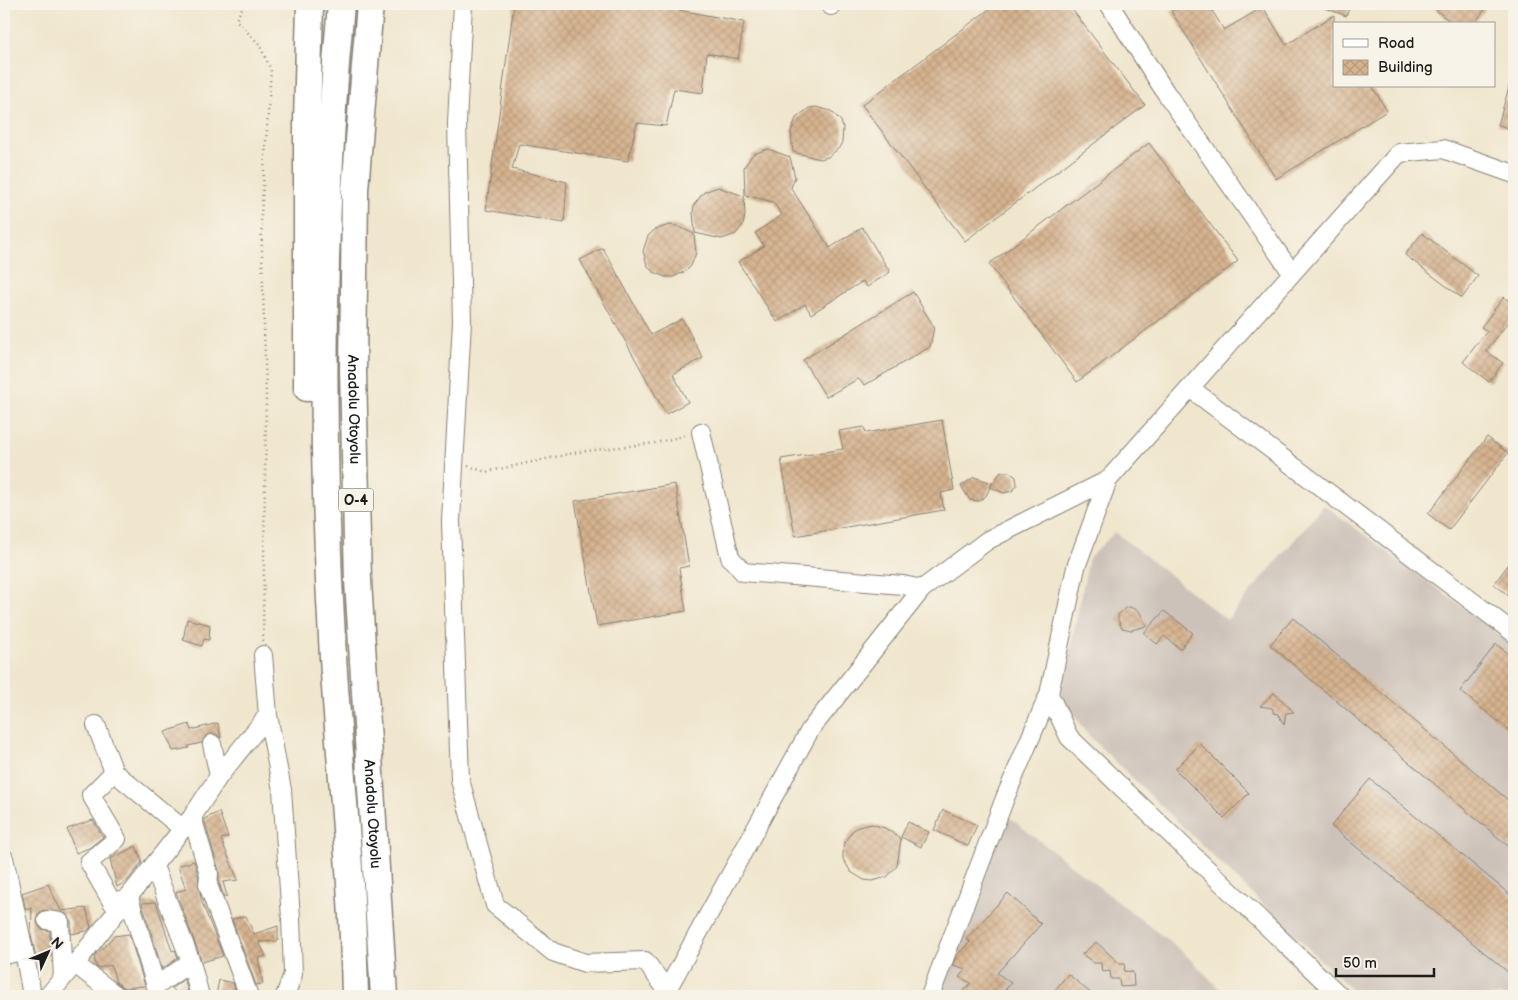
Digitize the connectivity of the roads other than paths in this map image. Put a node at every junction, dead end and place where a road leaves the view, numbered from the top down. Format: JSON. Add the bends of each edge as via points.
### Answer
{"nodes":[{"id":1,"x":310,"y":4,"type":"edge"},
{"id":2,"x":341,"y":4,"type":"edge"},
{"id":3,"x":370,"y":4,"type":"edge"},
{"id":4,"x":463,"y":4,"type":"edge"},
{"id":5,"x":1109,"y":4,"type":"edge"},
{"id":6,"x":1514,"y":174,"type":"edge"},
{"id":7,"x":1292,"y":274,"type":"junction"},
{"id":8,"x":1190,"y":388,"type":"junction"},
{"id":9,"x":701,"y":432,"type":"road end"},
{"id":10,"x":1108,"y":480,"type":"junction"},
{"id":11,"x":327,"y":503,"type":"junction"},
{"id":12,"x":922,"y":589,"type":"junction"},
{"id":13,"x":1514,"y":633,"type":"edge"},
{"id":14,"x":263,"y":655,"type":"road end"},
{"id":15,"x":1049,"y":694,"type":"junction"},
{"id":16,"x":268,"y":715,"type":"junction"},
{"id":17,"x":96,"y":725,"type":"dead end"},
{"id":18,"x":212,"y":744,"type":"dead end"},
{"id":19,"x":114,"y":772,"type":"junction"},
{"id":20,"x":219,"y":776,"type":"junction"},
{"id":21,"x":187,"y":823,"type":"junction"},
{"id":22,"x":4,"y":858,"type":"edge"},
{"id":23,"x":154,"y":866,"type":"junction"},
{"id":24,"x":128,"y":898,"type":"junction"},
{"id":25,"x":47,"y":920,"type":"dead end"},
{"id":26,"x":4,"y":929,"type":"edge"},
{"id":27,"x":24,"y":951,"type":"junction"},
{"id":28,"x":4,"y":955,"type":"edge"},
{"id":29,"x":191,"y":962,"type":"junction"},
{"id":30,"x":75,"y":964,"type":"junction"},
{"id":31,"x":63,"y":978,"type":"junction"},
{"id":32,"x":666,"y":993,"type":"edge"},
{"id":33,"x":32,"y":996,"type":"edge"},
{"id":34,"x":48,"y":996,"type":"edge"},
{"id":35,"x":117,"y":996,"type":"edge"},
{"id":36,"x":200,"y":996,"type":"edge"},
{"id":37,"x":248,"y":996,"type":"edge"},
{"id":38,"x":284,"y":996,"type":"edge"},
{"id":39,"x":356,"y":996,"type":"edge"},
{"id":40,"x":384,"y":996,"type":"edge"},
{"id":41,"x":930,"y":996,"type":"edge"},
{"id":42,"x":1340,"y":996,"type":"edge"}],
"edges":[{"from":1,"to":11,"type":"highway","via":[[305,345],[308,421]]},
{"from":2,"to":11,"type":"highway","name":"Anadolu Otoyolu","number":"O-4","via":[[327,182],[324,360]]},
{"from":3,"to":40,"type":"highway","name":"Anadolu Otoyolu","number":"O-4","via":[[355,190],[353,380],[358,581]]},
{"from":4,"to":32,"type":"street","via":[[457,123],[462,322],[451,521],[460,780],[495,905],[553,952],[585,963],[645,961]]},
{"from":5,"to":7,"type":"street","via":[[1166,93]]},
{"from":6,"to":7,"type":"street","via":[[1443,149],[1399,153]]},
{"from":7,"to":8,"type":"street"},
{"from":8,"to":10,"type":"street"},
{"from":8,"to":13,"type":"street"},
{"from":9,"to":12,"type":"street","via":[[730,557],[743,572]]},
{"from":10,"to":12,"type":"street","via":[[988,540]]},
{"from":10,"to":15,"type":"street","via":[[1076,567]]},
{"from":11,"to":39,"type":"highway","name":"Anadolu Otoyolu","number":"O-4","via":[[333,656]]},
{"from":12,"to":32,"type":"street","via":[[810,730]]},
{"from":14,"to":16,"type":"street"},
{"from":15,"to":41,"type":"street","via":[[1005,798]]},
{"from":15,"to":42,"type":"street","via":[[1069,737]]},
{"from":16,"to":20,"type":"street"},
{"from":16,"to":38,"type":"street","via":[[282,790],[291,918],[293,974]]},
{"from":17,"to":19,"type":"street"},
{"from":18,"to":20,"type":"street"},
{"from":19,"to":21,"type":"street"},
{"from":19,"to":24,"type":"street","via":[[91,795],[117,839],[90,862],[112,902]]},
{"from":20,"to":21,"type":"street"},
{"from":21,"to":23,"type":"street"},
{"from":21,"to":37,"type":"street","via":[[209,874],[208,885]]},
{"from":22,"to":27,"type":"street"},
{"from":23,"to":24,"type":"street"},
{"from":23,"to":29,"type":"street"},
{"from":24,"to":29,"type":"street","via":[[156,986]]},
{"from":24,"to":30,"type":"street"},
{"from":25,"to":31,"type":"street","via":[[60,922]]},
{"from":26,"to":27,"type":"street"},
{"from":27,"to":28,"type":"street"},
{"from":27,"to":33,"type":"street"},
{"from":29,"to":36,"type":"street"},
{"from":30,"to":31,"type":"street"},
{"from":30,"to":35,"type":"street"},
{"from":31,"to":34,"type":"street"}]}
